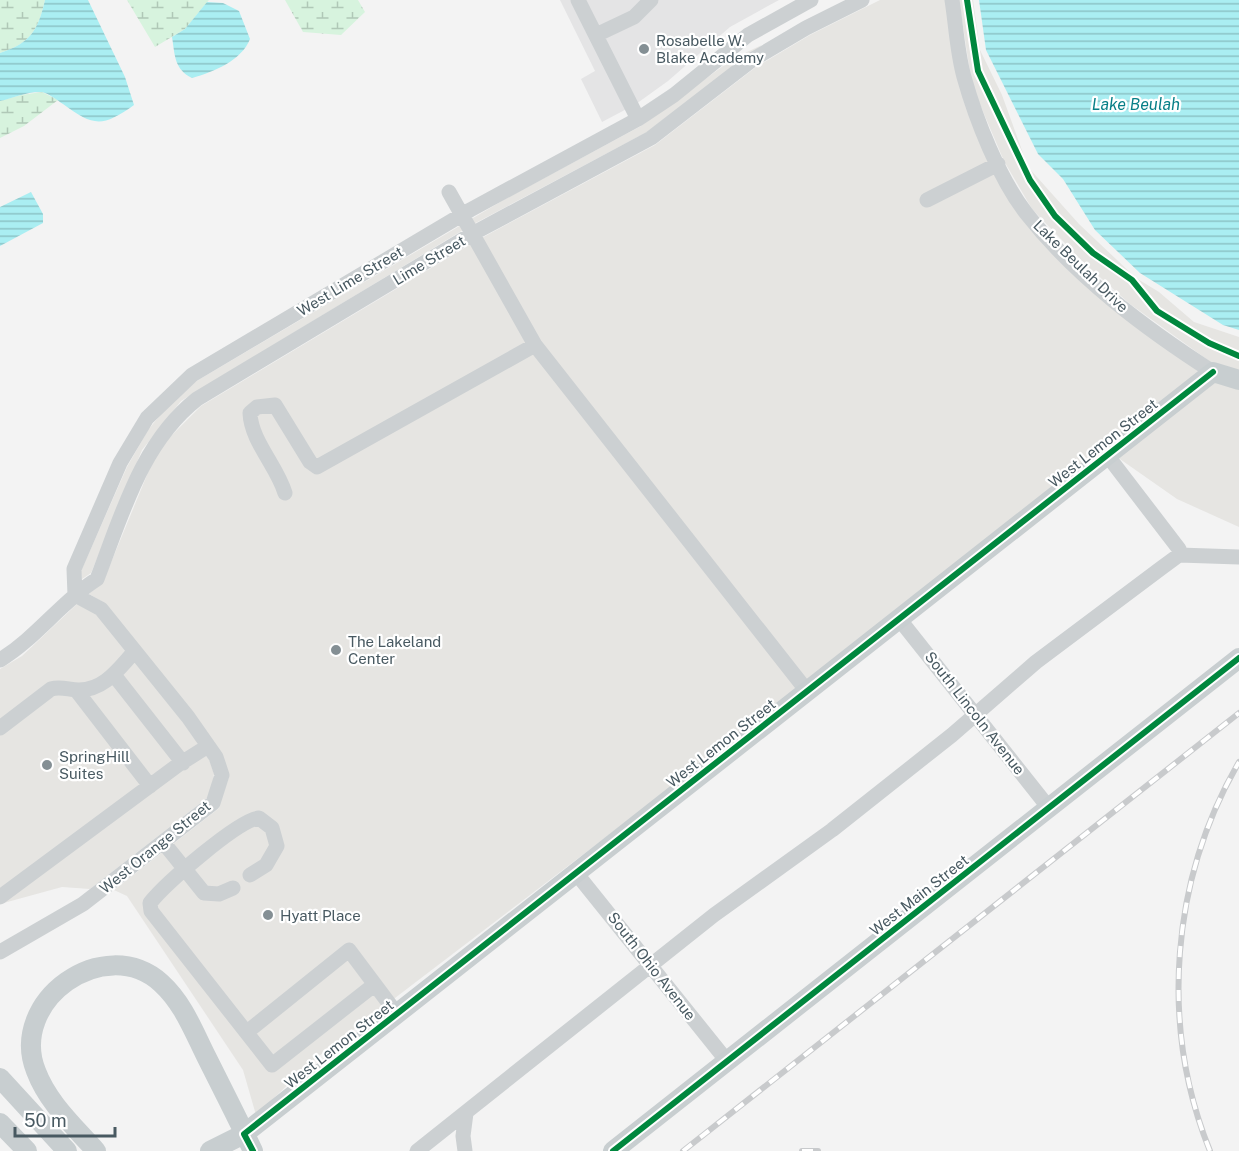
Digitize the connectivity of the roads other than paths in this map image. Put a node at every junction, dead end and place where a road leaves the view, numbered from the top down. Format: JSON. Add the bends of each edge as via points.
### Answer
{"nodes":[{"id":1,"x":578,"y":0,"type":"edge"},
{"id":2,"x":651,"y":0,"type":"edge"},
{"id":3,"x":811,"y":0,"type":"edge"},
{"id":4,"x":862,"y":0,"type":"edge"},
{"id":5,"x":952,"y":0,"type":"edge"},
{"id":6,"x":596,"y":36,"type":"junction"},
{"id":7,"x":638,"y":119,"type":"junction"},
{"id":8,"x":998,"y":164,"type":"junction"},
{"id":9,"x":449,"y":192,"type":"dead end"},
{"id":10,"x":927,"y":200,"type":"dead end"},
{"id":11,"x":461,"y":215,"type":"junction"},
{"id":12,"x":472,"y":234,"type":"junction"},
{"id":13,"x":535,"y":345,"type":"junction"},
{"id":14,"x":1213,"y":372,"type":"junction"},
{"id":15,"x":1239,"y":380,"type":"edge"},
{"id":16,"x":1107,"y":455,"type":"junction"},
{"id":17,"x":285,"y":494,"type":"dead end"},
{"id":18,"x":1179,"y":555,"type":"junction"},
{"id":19,"x":1239,"y":558,"type":"edge"},
{"id":20,"x":75,"y":595,"type":"junction"},
{"id":21,"x":900,"y":620,"type":"junction"},
{"id":22,"x":135,"y":651,"type":"junction"},
{"id":23,"x":1239,"y":658,"type":"edge"},
{"id":24,"x":0,"y":660,"type":"edge"},
{"id":25,"x":114,"y":675,"type":"junction"},
{"id":26,"x":76,"y":690,"type":"junction"},
{"id":27,"x":807,"y":691,"type":"junction"},
{"id":28,"x":975,"y":713,"type":"junction"},
{"id":29,"x":0,"y":728,"type":"edge"},
{"id":30,"x":208,"y":746,"type":"junction"},
{"id":31,"x":183,"y":763,"type":"junction"},
{"id":32,"x":150,"y":786,"type":"junction"},
{"id":33,"x":1050,"y":808,"type":"junction"},
{"id":34,"x":163,"y":842,"type":"junction"},
{"id":35,"x":185,"y":871,"type":"junction"},
{"id":36,"x":576,"y":873,"type":"junction"},
{"id":37,"x":250,"y":875,"type":"dead end"},
{"id":38,"x":233,"y":888,"type":"dead end"},
{"id":39,"x":0,"y":897,"type":"edge"},
{"id":40,"x":0,"y":952,"type":"edge"},
{"id":41,"x":651,"y":965,"type":"junction"},
{"id":42,"x":374,"y":985,"type":"junction"},
{"id":43,"x":397,"y":1014,"type":"junction"},
{"id":44,"x":247,"y":1032,"type":"junction"},
{"id":45,"x":727,"y":1061,"type":"junction"},
{"id":46,"x":0,"y":1078,"type":"edge"},
{"id":47,"x":466,"y":1113,"type":"junction"},
{"id":48,"x":0,"y":1123,"type":"edge"},
{"id":49,"x":249,"y":1142,"type":"edge"},
{"id":50,"x":27,"y":1151,"type":"edge"},
{"id":51,"x":67,"y":1151,"type":"edge"},
{"id":52,"x":96,"y":1151,"type":"edge"},
{"id":53,"x":210,"y":1151,"type":"edge"},
{"id":54,"x":417,"y":1151,"type":"edge"},
{"id":55,"x":465,"y":1151,"type":"edge"},
{"id":56,"x":613,"y":1151,"type":"edge"}],
"edges":[{"from":1,"to":6,"type":"street"},
{"from":2,"to":6,"type":"street","via":[[634,17]]},
{"from":3,"to":7,"type":"street","name":"West Lime Street","via":[[748,35]]},
{"from":4,"to":12,"type":"street","name":"Lime Street","via":[[752,60],[651,138]]},
{"from":5,"to":8,"type":"street","name":"Lake Beulah Drive","via":[[963,74]]},
{"from":6,"to":7,"type":"street"},
{"from":7,"to":11,"type":"street","name":"West Lime Street"},
{"from":8,"to":10,"type":"street"},
{"from":8,"to":14,"type":"street","name":"Lake Beulah Drive","via":[[1027,213],[1080,269],[1126,310]]},
{"from":9,"to":11,"type":"street"},
{"from":11,"to":12,"type":"street"},
{"from":11,"to":20,"type":"street","name":"West Lime Street","via":[[192,375],[175,390],[147,418],[120,463],[74,568]]},
{"from":12,"to":13,"type":"street"},
{"from":12,"to":20,"type":"street","name":"Lime Street","via":[[186,408],[148,454],[97,579]]},
{"from":13,"to":17,"type":"street","via":[[317,467],[275,405],[257,407],[250,413],[251,425],[281,479]]},
{"from":13,"to":27,"type":"street"},
{"from":14,"to":15,"type":"main road","name":"Lake Beulah Drive"},
{"from":14,"to":16,"type":"main road","name":"West Lemon Street"},
{"from":16,"to":18,"type":"street","via":[[1179,549]]},
{"from":16,"to":21,"type":"main road","name":"West Lemon Street"},
{"from":18,"to":19,"type":"street"},
{"from":18,"to":28,"type":"street","via":[[1061,642]]},
{"from":20,"to":22,"type":"street","name":"West Orange Street","via":[[101,609]]},
{"from":20,"to":24,"type":"street","via":[[18,649]]},
{"from":21,"to":27,"type":"main road","name":"West Lemon Street"},
{"from":21,"to":28,"type":"street","name":"South Lincoln Avenue"},
{"from":22,"to":25,"type":"street"},
{"from":22,"to":30,"type":"street","name":"West Orange Street"},
{"from":23,"to":33,"type":"main road","name":"West Main Street"},
{"from":25,"to":26,"type":"street","via":[[96,687]]},
{"from":25,"to":31,"type":"street"},
{"from":26,"to":29,"type":"street","via":[[51,689]]},
{"from":26,"to":32,"type":"street"},
{"from":27,"to":36,"type":"main road","name":"West Lemon Street"},
{"from":28,"to":33,"type":"street","name":"South Lincoln Avenue"},
{"from":28,"to":41,"type":"street","via":[[832,830]]},
{"from":30,"to":31,"type":"street"},
{"from":30,"to":34,"type":"street","name":"West Orange Street","via":[[222,775],[213,803]]},
{"from":31,"to":32,"type":"street"},
{"from":32,"to":39,"type":"street"},
{"from":33,"to":45,"type":"main road","name":"West Main Street"},
{"from":34,"to":35,"type":"street"},
{"from":34,"to":40,"type":"street","name":"West Orange Street","via":[[61,920]]},
{"from":35,"to":37,"type":"street","via":[[239,826],[260,818],[272,828],[277,846],[266,865]]},
{"from":35,"to":38,"type":"street","via":[[204,893],[219,894]]},
{"from":35,"to":44,"type":"street","via":[[157,894],[150,903],[151,911]]},
{"from":36,"to":41,"type":"street","name":"South Ohio Avenue"},
{"from":36,"to":43,"type":"main road","name":"West Lemon Street"},
{"from":41,"to":45,"type":"street","name":"South Ohio Avenue"},
{"from":41,"to":47,"type":"street"},
{"from":42,"to":43,"type":"street"},
{"from":42,"to":44,"type":"street","via":[[272,1065]]},
{"from":42,"to":44,"type":"street","via":[[349,950]]},
{"from":43,"to":49,"type":"main road","name":"West Lemon Street"},
{"from":45,"to":56,"type":"main road","name":"West Main Street"},
{"from":46,"to":51,"type":"main road"},
{"from":47,"to":54,"type":"street"},
{"from":47,"to":55,"type":"street"},
{"from":48,"to":50,"type":"main road"},
{"from":49,"to":52,"type":"main road","via":[[183,1009],[159,982],[128,966],[93,966],[60,985],[41,1007],[30,1036],[35,1070],[51,1101]]},
{"from":49,"to":53,"type":"main road","name":"West Lemon Street"}]}
